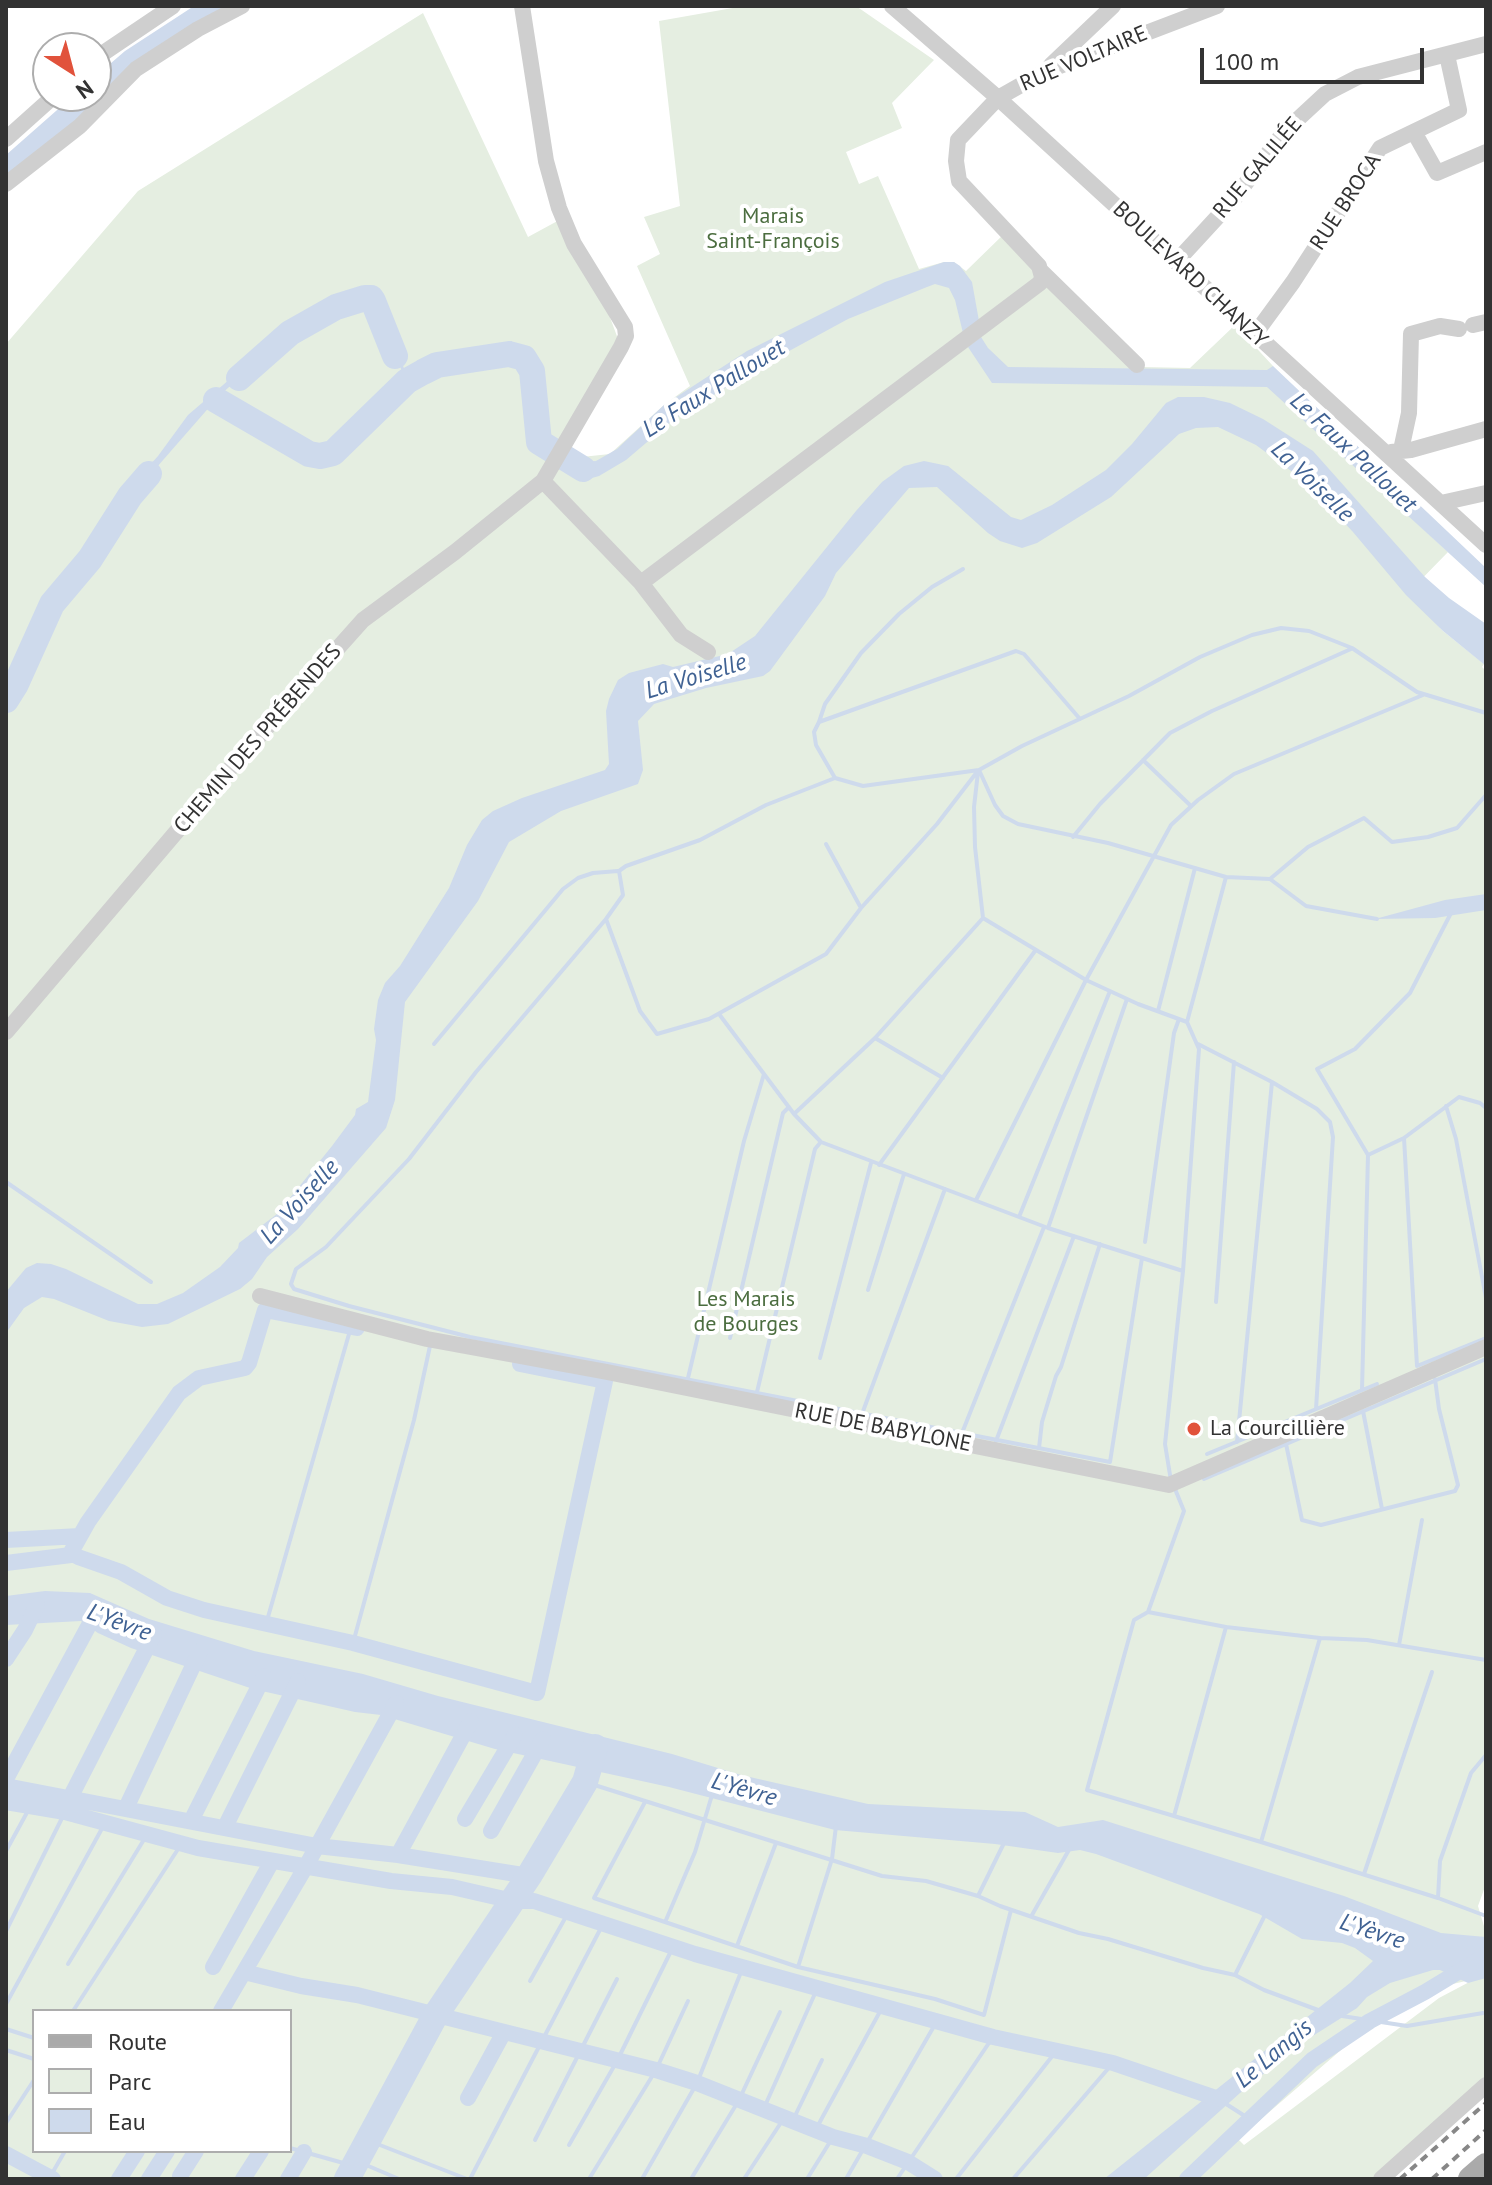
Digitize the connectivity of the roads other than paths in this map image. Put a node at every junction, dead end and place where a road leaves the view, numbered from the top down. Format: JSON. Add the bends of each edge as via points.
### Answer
{"nodes":[{"id":1,"x":172,"y":6,"type":"edge"},
{"id":2,"x":242,"y":6,"type":"edge"},
{"id":3,"x":522,"y":6,"type":"edge"},
{"id":4,"x":892,"y":6,"type":"edge"},
{"id":5,"x":1113,"y":6,"type":"edge"},
{"id":6,"x":1217,"y":6,"type":"edge"},
{"id":7,"x":1486,"y":44,"type":"edge"},
{"id":8,"x":112,"y":47,"type":"edge"},
{"id":9,"x":1447,"y":55,"type":"junction"},
{"id":10,"x":1044,"y":72,"type":"junction"},
{"id":11,"x":998,"y":98,"type":"junction"},
{"id":12,"x":36,"y":112,"type":"edge"},
{"id":13,"x":1414,"y":132,"type":"junction"},
{"id":14,"x":6,"y":139,"type":"edge"},
{"id":15,"x":1486,"y":152,"type":"edge"},
{"id":16,"x":6,"y":184,"type":"edge"},
{"id":17,"x":1176,"y":262,"type":"junction"},
{"id":18,"x":1041,"y":271,"type":"junction"},
{"id":19,"x":1473,"y":326,"type":"edge"},
{"id":20,"x":1255,"y":334,"type":"junction"},
{"id":21,"x":1137,"y":365,"type":"dead end"},
{"id":22,"x":1486,"y":429,"type":"edge"},
{"id":23,"x":1393,"y":452,"type":"junction"},
{"id":24,"x":548,"y":473,"type":"junction"},
{"id":25,"x":1486,"y":493,"type":"edge"},
{"id":26,"x":1441,"y":503,"type":"junction"},
{"id":27,"x":1486,"y":545,"type":"edge"},
{"id":28,"x":641,"y":583,"type":"junction"},
{"id":29,"x":708,"y":652,"type":"dead end"},
{"id":30,"x":6,"y":1032,"type":"edge"},
{"id":31,"x":260,"y":1296,"type":"dead end"},
{"id":32,"x":1486,"y":1347,"type":"edge"},
{"id":33,"x":1486,"y":2085,"type":"edge"},
{"id":34,"x":1486,"y":2166,"type":"edge"},
{"id":35,"x":1381,"y":2179,"type":"edge"},
{"id":36,"x":1471,"y":2179,"type":"edge"}],
"edges":[{"from":1,"to":8,"type":"street"},
{"from":2,"to":16,"type":"street","via":[[136,69],[80,126]]},
{"from":3,"to":24,"type":"street","name":"CHEMIN DES PRÉBENDES","via":[[543,146],[559,208],[626,336]]},
{"from":4,"to":11,"type":"street","name":"BOULEVARD CHANZY"},
{"from":5,"to":10,"type":"street"},
{"from":6,"to":10,"type":"street","name":"RUE VOLTAIRE"},
{"from":7,"to":9,"type":"street","name":"RUE GALILÉE"},
{"from":9,"to":13,"type":"street","name":"RUE BROCA","via":[[1459,110]]},
{"from":9,"to":17,"type":"street","name":"RUE GALILÉE","via":[[1358,77],[1325,94],[1284,132],[1234,199]]},
{"from":10,"to":11,"type":"street","name":"RUE VOLTAIRE"},
{"from":11,"to":17,"type":"street","name":"BOULEVARD CHANZY"},
{"from":11,"to":18,"type":"street","name":"RUE VOLTAIRE","via":[[958,140],[959,181]]},
{"from":12,"to":14,"type":"street"},
{"from":13,"to":15,"type":"street","via":[[1437,173]]},
{"from":13,"to":20,"type":"street","name":"RUE BROCA","via":[[1380,148]]},
{"from":17,"to":20,"type":"street","name":"BOULEVARD CHANZY"},
{"from":18,"to":21,"type":"street","name":"RUE VOLTAIRE"},
{"from":18,"to":28,"type":"street","via":[[1033,289]]},
{"from":19,"to":23,"type":"street","via":[[1440,326],[1411,334],[1409,413]]},
{"from":20,"to":23,"type":"street","name":"BOULEVARD CHANZY"},
{"from":22,"to":23,"type":"street"},
{"from":23,"to":26,"type":"street","name":"BOULEVARD CHANZY"},
{"from":24,"to":28,"type":"street"},
{"from":24,"to":30,"type":"street","name":"CHEMIN DES PRÉBENDES","via":[[363,620]]},
{"from":25,"to":26,"type":"street"},
{"from":26,"to":27,"type":"street","name":"BOULEVARD CHANZY"},
{"from":28,"to":29,"type":"street","via":[[681,635]]},
{"from":31,"to":32,"type":"street","name":"RUE DE BABYLONE","via":[[427,1339],[1169,1485]]},
{"from":33,"to":35,"type":"street"},
{"from":34,"to":36,"type":"main road"}]}
